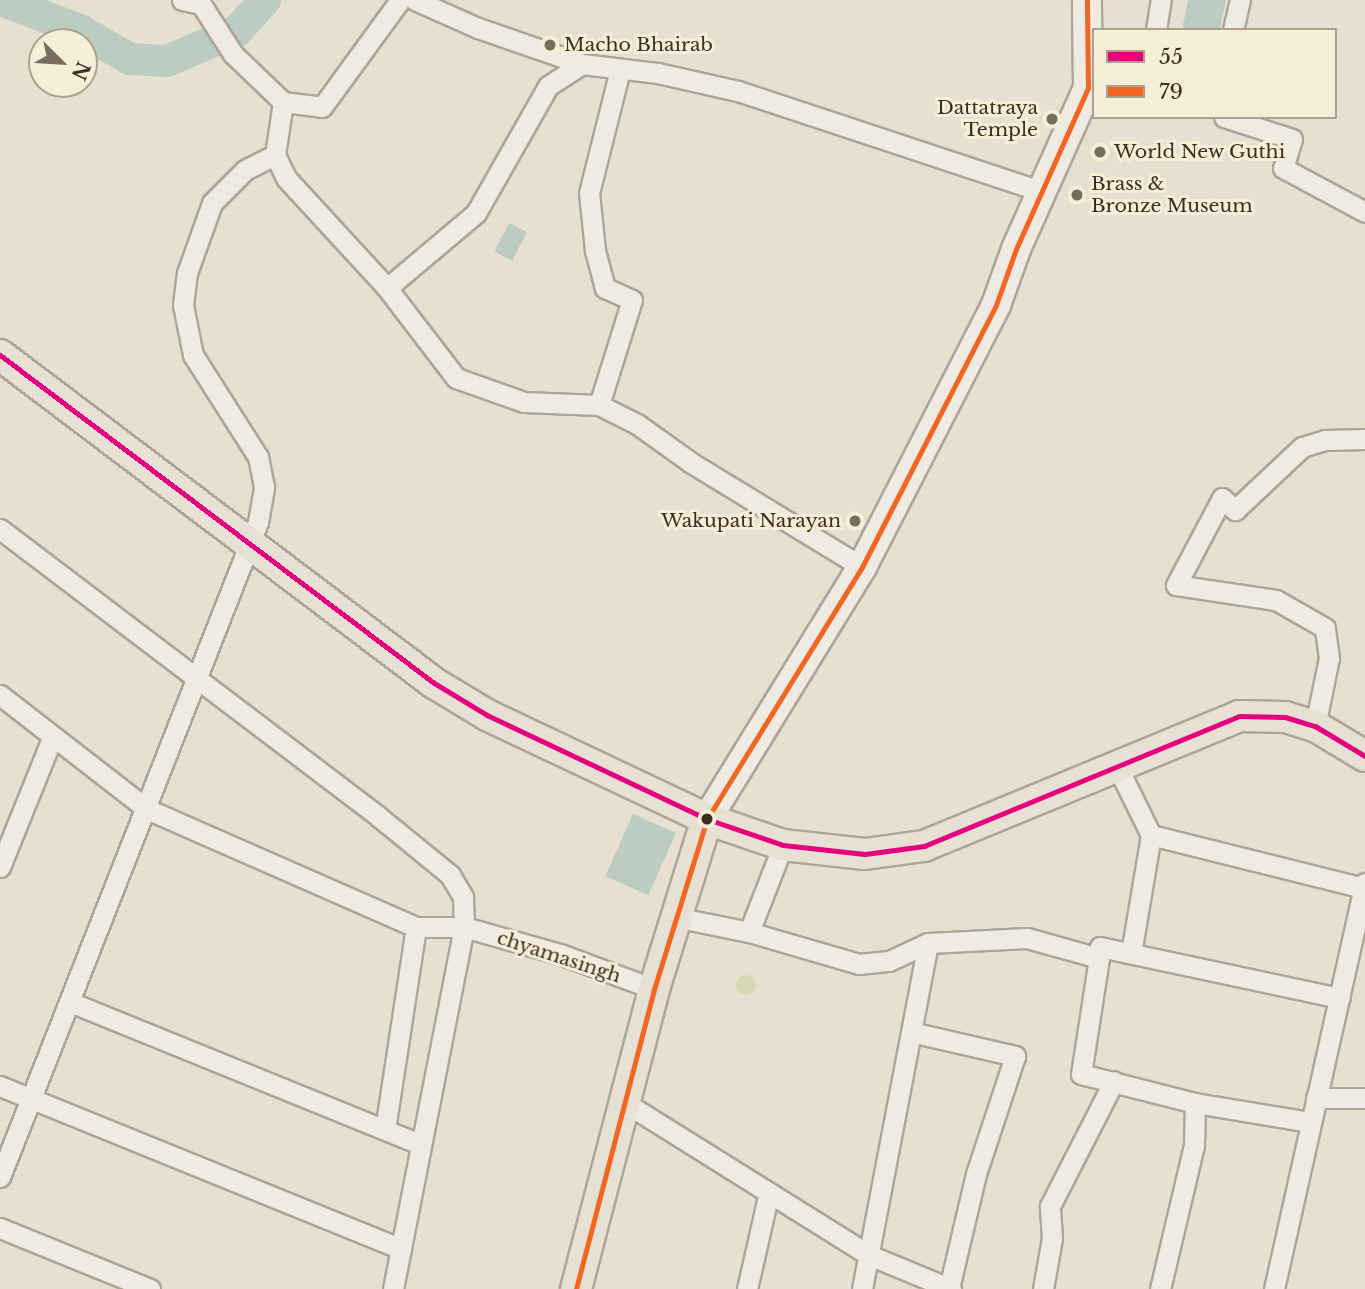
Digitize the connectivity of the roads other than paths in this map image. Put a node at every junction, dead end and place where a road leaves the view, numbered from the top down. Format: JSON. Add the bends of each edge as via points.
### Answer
{"nodes":[{"id":1,"x":182,"y":0,"type":"edge"},
{"id":2,"x":400,"y":0,"type":"edge"},
{"id":3,"x":415,"y":0,"type":"edge"},
{"id":4,"x":1087,"y":0,"type":"edge"},
{"id":5,"x":1161,"y":0,"type":"edge"},
{"id":6,"x":1240,"y":0,"type":"edge"},
{"id":7,"x":208,"y":7,"type":"edge"},
{"id":8,"x":1156,"y":28,"type":"edge"},
{"id":9,"x":1233,"y":28,"type":"edge"},
{"id":10,"x":582,"y":64,"type":"junction"},
{"id":11,"x":620,"y":70,"type":"junction"},
{"id":12,"x":1091,"y":89,"type":"edge"},
{"id":13,"x":283,"y":103,"type":"junction"},
{"id":14,"x":1230,"y":119,"type":"edge"},
{"id":15,"x":275,"y":155,"type":"junction"},
{"id":16,"x":1043,"y":192,"type":"junction"},
{"id":17,"x":1365,"y":212,"type":"edge"},
{"id":18,"x":387,"y":289,"type":"junction"},
{"id":19,"x":0,"y":355,"type":"edge"},
{"id":20,"x":599,"y":405,"type":"junction"},
{"id":21,"x":1365,"y":439,"type":"edge"},
{"id":22,"x":0,"y":528,"type":"edge"},
{"id":23,"x":250,"y":544,"type":"junction"},
{"id":24,"x":862,"y":567,"type":"junction"},
{"id":25,"x":194,"y":679,"type":"junction"},
{"id":26,"x":0,"y":695,"type":"edge"},
{"id":27,"x":1315,"y":726,"type":"junction"},
{"id":28,"x":53,"y":736,"type":"junction"},
{"id":29,"x":1365,"y":756,"type":"edge"},
{"id":30,"x":1117,"y":766,"type":"junction"},
{"id":31,"x":147,"y":808,"type":"junction"},
{"id":32,"x":707,"y":819,"type":"junction"},
{"id":33,"x":1151,"y":835,"type":"junction"},
{"id":34,"x":782,"y":845,"type":"junction"},
{"id":35,"x":0,"y":867,"type":"edge"},
{"id":36,"x":1364,"y":885,"type":"edge"},
{"id":37,"x":675,"y":917,"type":"junction"},
{"id":38,"x":415,"y":927,"type":"junction"},
{"id":39,"x":464,"y":927,"type":"junction"},
{"id":40,"x":749,"y":932,"type":"junction"},
{"id":41,"x":928,"y":943,"type":"junction"},
{"id":42,"x":1131,"y":953,"type":"junction"},
{"id":43,"x":1099,"y":958,"type":"junction"},
{"id":44,"x":654,"y":989,"type":"junction"},
{"id":45,"x":1340,"y":998,"type":"junction"},
{"id":46,"x":70,"y":1002,"type":"junction"},
{"id":47,"x":911,"y":1032,"type":"junction"},
{"id":48,"x":1114,"y":1081,"type":"junction"},
{"id":49,"x":0,"y":1086,"type":"edge"},
{"id":50,"x":1315,"y":1098,"type":"junction"},
{"id":51,"x":1365,"y":1098,"type":"edge"},
{"id":52,"x":32,"y":1099,"type":"junction"},
{"id":53,"x":624,"y":1102,"type":"junction"},
{"id":54,"x":1195,"y":1103,"type":"junction"},
{"id":55,"x":1310,"y":1122,"type":"junction"},
{"id":56,"x":385,"y":1130,"type":"junction"},
{"id":57,"x":420,"y":1144,"type":"junction"},
{"id":58,"x":0,"y":1177,"type":"edge"},
{"id":59,"x":769,"y":1192,"type":"junction"},
{"id":60,"x":0,"y":1228,"type":"edge"},
{"id":61,"x":401,"y":1249,"type":"junction"},
{"id":62,"x":869,"y":1255,"type":"junction"},
{"id":63,"x":950,"y":1288,"type":"edge"},
{"id":64,"x":150,"y":1289,"type":"edge"},
{"id":65,"x":393,"y":1289,"type":"edge"},
{"id":66,"x":576,"y":1289,"type":"edge"},
{"id":67,"x":747,"y":1289,"type":"edge"},
{"id":68,"x":862,"y":1289,"type":"edge"},
{"id":69,"x":1043,"y":1289,"type":"edge"},
{"id":70,"x":1160,"y":1289,"type":"edge"},
{"id":71,"x":1274,"y":1289,"type":"edge"}],
"edges":[{"from":1,"to":7,"type":"street"},
{"from":2,"to":13,"type":"street","via":[[322,107]]},
{"from":3,"to":10,"type":"street","via":[[478,28]]},
{"from":4,"to":12,"type":"main road"},
{"from":5,"to":8,"type":"street"},
{"from":6,"to":9,"type":"street"},
{"from":7,"to":13,"type":"street","via":[[233,54]]},
{"from":10,"to":11,"type":"street"},
{"from":10,"to":18,"type":"street","via":[[548,86],[477,213]]},
{"from":11,"to":16,"type":"street","via":[[738,90]]},
{"from":11,"to":20,"type":"street","via":[[589,193],[595,250],[605,288],[632,300]]},
{"from":12,"to":16,"type":"main road"},
{"from":13,"to":15,"type":"street"},
{"from":14,"to":17,"type":"street","via":[[1292,139],[1283,168]]},
{"from":15,"to":18,"type":"street","via":[[286,178]]},
{"from":15,"to":23,"type":"street","via":[[227,184],[212,203],[187,273],[183,305],[192,355],[239,422],[262,472],[262,504]]},
{"from":16,"to":24,"type":"main road","via":[[996,305]]},
{"from":18,"to":20,"type":"street","via":[[456,378],[524,402]]},
{"from":19,"to":23,"type":"main road"},
{"from":20,"to":24,"type":"street","via":[[637,424],[690,462]]},
{"from":21,"to":27,"type":"street","via":[[1325,440],[1302,447],[1235,510],[1222,498],[1176,585],[1276,600],[1325,628],[1329,658]]},
{"from":22,"to":25,"type":"street"},
{"from":23,"to":25,"type":"street"},
{"from":23,"to":32,"type":"main road","via":[[434,683],[487,715]]},
{"from":24,"to":32,"type":"main road"},
{"from":25,"to":31,"type":"street"},
{"from":25,"to":39,"type":"street","via":[[302,756],[450,875],[463,897]]},
{"from":26,"to":28,"type":"street"},
{"from":27,"to":29,"type":"main road"},
{"from":27,"to":30,"type":"main road","via":[[1285,717],[1238,716]]},
{"from":28,"to":31,"type":"street"},
{"from":28,"to":35,"type":"street"},
{"from":30,"to":33,"type":"street"},
{"from":30,"to":34,"type":"main road","via":[[924,846],[865,854]]},
{"from":31,"to":38,"type":"street"},
{"from":31,"to":46,"type":"street"},
{"from":32,"to":34,"type":"main road"},
{"from":32,"to":37,"type":"main road"},
{"from":33,"to":36,"type":"street"},
{"from":33,"to":42,"type":"street"},
{"from":34,"to":40,"type":"street"},
{"from":36,"to":45,"type":"street"},
{"from":37,"to":40,"type":"street"},
{"from":37,"to":44,"type":"main road"},
{"from":38,"to":39,"type":"street","name":"chyamasingh"},
{"from":38,"to":56,"type":"street"},
{"from":39,"to":44,"type":"street","name":"chyamasingh","via":[[560,954]]},
{"from":39,"to":57,"type":"street"},
{"from":40,"to":41,"type":"street","via":[[859,964],[889,961]]},
{"from":41,"to":43,"type":"street","via":[[1027,938]]},
{"from":41,"to":47,"type":"street"},
{"from":42,"to":43,"type":"street","via":[[1100,947]]},
{"from":42,"to":45,"type":"street"},
{"from":43,"to":48,"type":"street","via":[[1081,1074]]},
{"from":44,"to":53,"type":"main road"},
{"from":45,"to":50,"type":"street"},
{"from":46,"to":52,"type":"street"},
{"from":46,"to":56,"type":"street"},
{"from":47,"to":62,"type":"street"},
{"from":47,"to":63,"type":"street","via":[[1015,1056],[976,1174]]},
{"from":48,"to":54,"type":"street"},
{"from":48,"to":69,"type":"street","via":[[1050,1206],[1052,1238]]},
{"from":49,"to":52,"type":"street"},
{"from":50,"to":51,"type":"street"},
{"from":50,"to":55,"type":"street"},
{"from":52,"to":58,"type":"street"},
{"from":52,"to":61,"type":"street"},
{"from":53,"to":59,"type":"street"},
{"from":53,"to":66,"type":"main road"},
{"from":54,"to":55,"type":"street"},
{"from":54,"to":70,"type":"street","via":[[1194,1145]]},
{"from":55,"to":71,"type":"street"},
{"from":56,"to":57,"type":"street"},
{"from":57,"to":61,"type":"street"},
{"from":59,"to":62,"type":"street"},
{"from":59,"to":67,"type":"street"},
{"from":60,"to":64,"type":"street"},
{"from":61,"to":65,"type":"street"},
{"from":62,"to":63,"type":"street"},
{"from":62,"to":68,"type":"street"}]}
